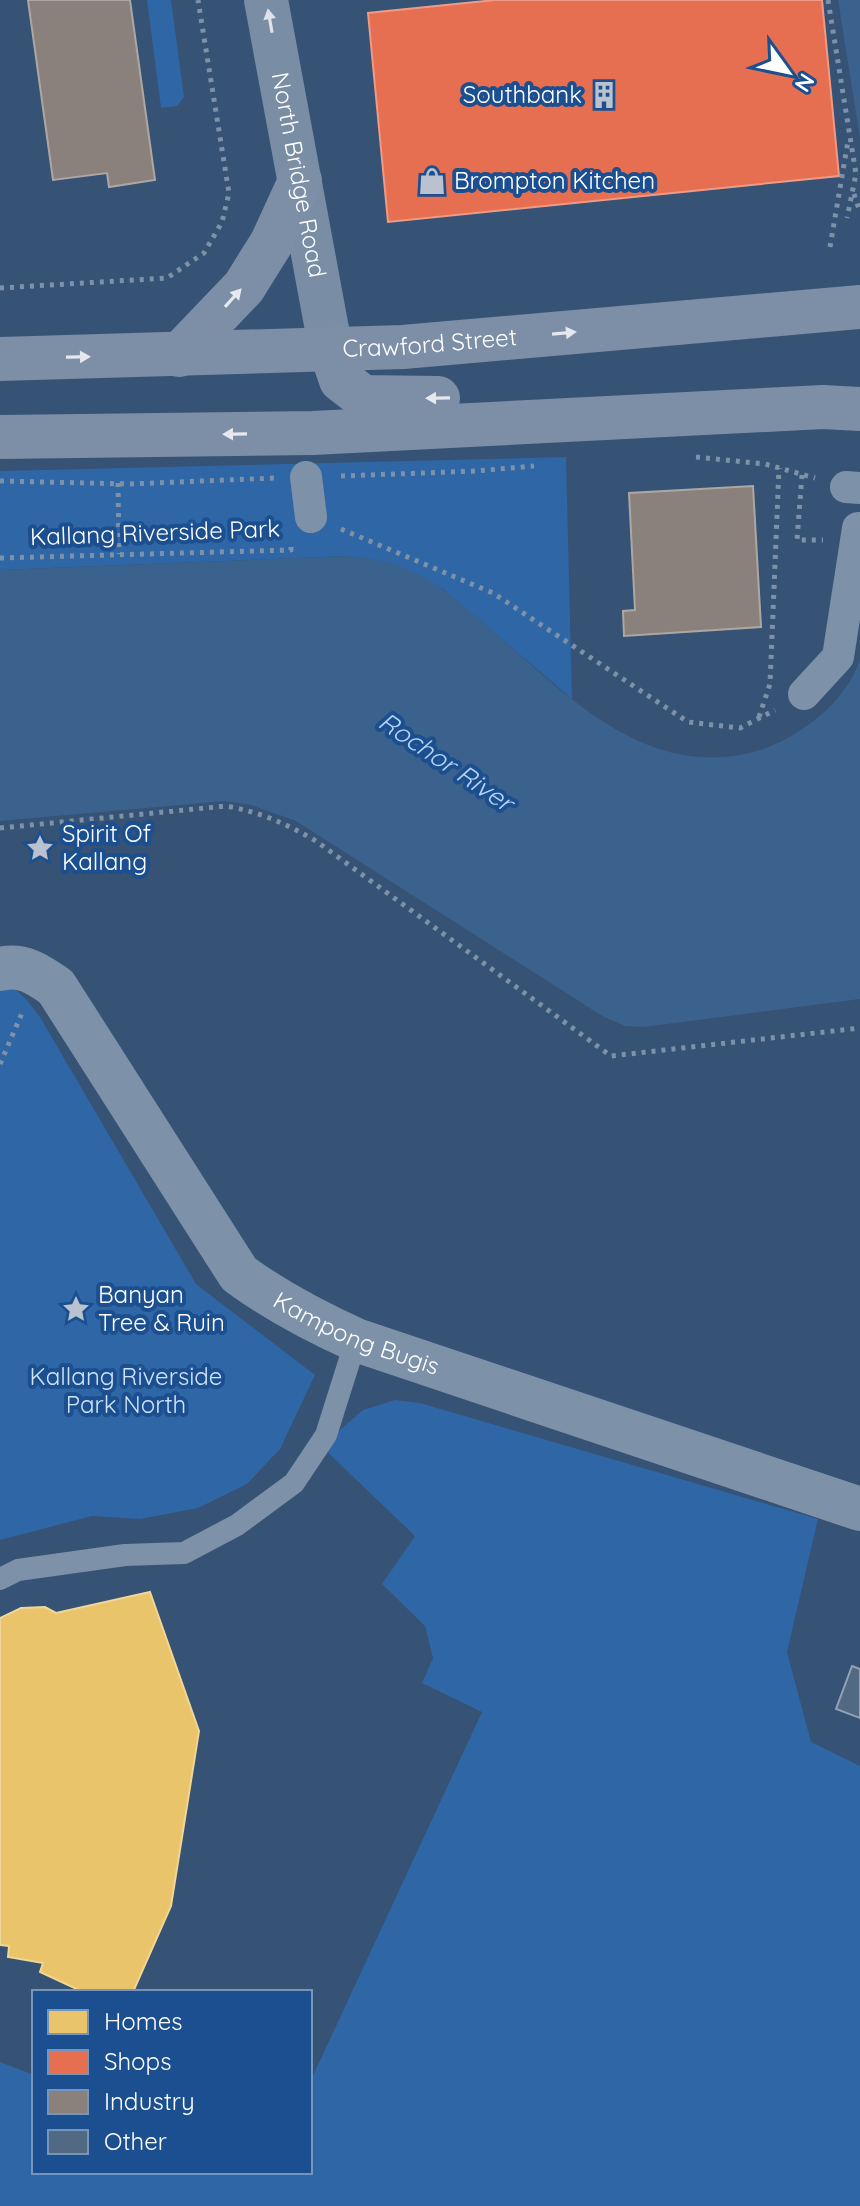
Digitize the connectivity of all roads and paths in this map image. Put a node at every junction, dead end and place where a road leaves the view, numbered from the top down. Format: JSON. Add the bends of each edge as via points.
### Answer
{"nodes":[{"id":1,"x":198,"y":0,"type":"edge"},
{"id":2,"x":266,"y":0,"type":"edge"},
{"id":3,"x":828,"y":0,"type":"edge"},
{"id":4,"x":848,"y":136,"type":"junction"},
{"id":5,"x":300,"y":181,"type":"junction"},
{"id":6,"x":853,"y":191,"type":"junction"},
{"id":7,"x":860,"y":212,"type":"edge"},
{"id":8,"x":847,"y":218,"type":"dead end"},
{"id":9,"x":830,"y":247,"type":"dead end"},
{"id":10,"x":0,"y":288,"type":"edge"},
{"id":11,"x":860,"y":307,"type":"edge"},
{"id":12,"x":331,"y":351,"type":"junction"},
{"id":13,"x":179,"y":355,"type":"junction"},
{"id":14,"x":0,"y":359,"type":"edge"},
{"id":15,"x":845,"y":408,"type":"edge"},
{"id":16,"x":0,"y":437,"type":"edge"},
{"id":17,"x":692,"y":457,"type":"dead end"},
{"id":18,"x":538,"y":465,"type":"dead end"},
{"id":19,"x":779,"y":468,"type":"junction"},
{"id":20,"x":802,"y":475,"type":"junction"},
{"id":21,"x":306,"y":477,"type":"junction"},
{"id":22,"x":0,"y":481,"type":"edge"},
{"id":23,"x":118,"y":483,"type":"junction"},
{"id":24,"x":853,"y":488,"type":"edge"},
{"id":25,"x":311,"y":517,"type":"junction"},
{"id":26,"x":843,"y":528,"type":"edge"},
{"id":27,"x":826,"y":540,"type":"junction"},
{"id":28,"x":825,"y":554,"type":"dead end"},
{"id":29,"x":119,"y":555,"type":"junction"},
{"id":30,"x":0,"y":558,"type":"edge"},
{"id":31,"x":804,"y":694,"type":"joint"},
{"id":32,"x":758,"y":719,"type":"junction"},
{"id":33,"x":0,"y":828,"type":"edge"},
{"id":34,"x":19,"y":971,"type":"edge"},
{"id":35,"x":860,"y":1028,"type":"edge"},
{"id":36,"x":0,"y":1064,"type":"edge"},
{"id":37,"x":356,"y":1340,"type":"junction"},
{"id":38,"x":860,"y":1509,"type":"edge"},
{"id":39,"x":0,"y":1579,"type":"edge"}],
"edges":[{"from":1,"to":10,"type":"path","via":[[229,193],[222,222],[204,253],[167,278]]},
{"from":5,"to":2,"type":"main road","name":"North Bridge Road","one_way":true},
{"from":3,"to":4,"type":"path"},
{"from":4,"to":6,"type":"path","via":[[856,174]]},
{"from":4,"to":9,"type":"path"},
{"from":5,"to":12,"type":"main road","name":"North Bridge Road"},
{"from":13,"to":5,"type":"main road","one_way":true,"via":[[244,287]]},
{"from":6,"to":7,"type":"path"},
{"from":6,"to":8,"type":"path"},
{"from":12,"to":11,"type":"main road","name":"Crawford Street","one_way":true},
{"from":12,"to":13,"type":"main road","name":"Crawford Street"},
{"from":15,"to":12,"type":"main road","one_way":true,"via":[[682,386],[516,396],[363,397],[341,380]]},
{"from":14,"to":13,"type":"main road","name":"Crawford Street","one_way":true},
{"from":15,"to":16,"type":"main road","one_way":true,"via":[[313,433]]},
{"from":17,"to":19,"type":"path"},
{"from":18,"to":21,"type":"path"},
{"from":19,"to":20,"type":"path"},
{"from":19,"to":32,"type":"path","via":[[770,684]]},
{"from":20,"to":24,"type":"path"},
{"from":20,"to":27,"type":"path","via":[[797,540]]},
{"from":21,"to":23,"type":"path"},
{"from":21,"to":25,"type":"street"},
{"from":22,"to":23,"type":"path"},
{"from":23,"to":29,"type":"path"},
{"from":25,"to":29,"type":"path","name":"Kallang Riverside Park","via":[[289,514],[291,550]]},
{"from":25,"to":32,"type":"path","name":"Kallang Riverside Park","via":[[493,593],[688,722],[740,728]]},
{"from":26,"to":27,"type":"path"},
{"from":26,"to":31,"type":"street","via":[[838,657]]},
{"from":27,"to":28,"type":"path"},
{"from":29,"to":30,"type":"path","name":"Kallang Riverside Park"},
{"from":31,"to":32,"type":"path","name":"Kallang Riverside Park"},
{"from":33,"to":35,"type":"path","via":[[226,806],[285,822],[611,1056]]},
{"from":34,"to":36,"type":"path"},
{"from":34,"to":37,"type":"street","name":"Kampong Bugis","via":[[56,987],[239,1274],[274,1299]]},
{"from":37,"to":38,"type":"street","name":"Kampong Bugis"},
{"from":37,"to":39,"type":"lane","via":[[326,1435],[294,1483],[237,1525],[184,1553],[125,1555],[18,1570]]}]}
